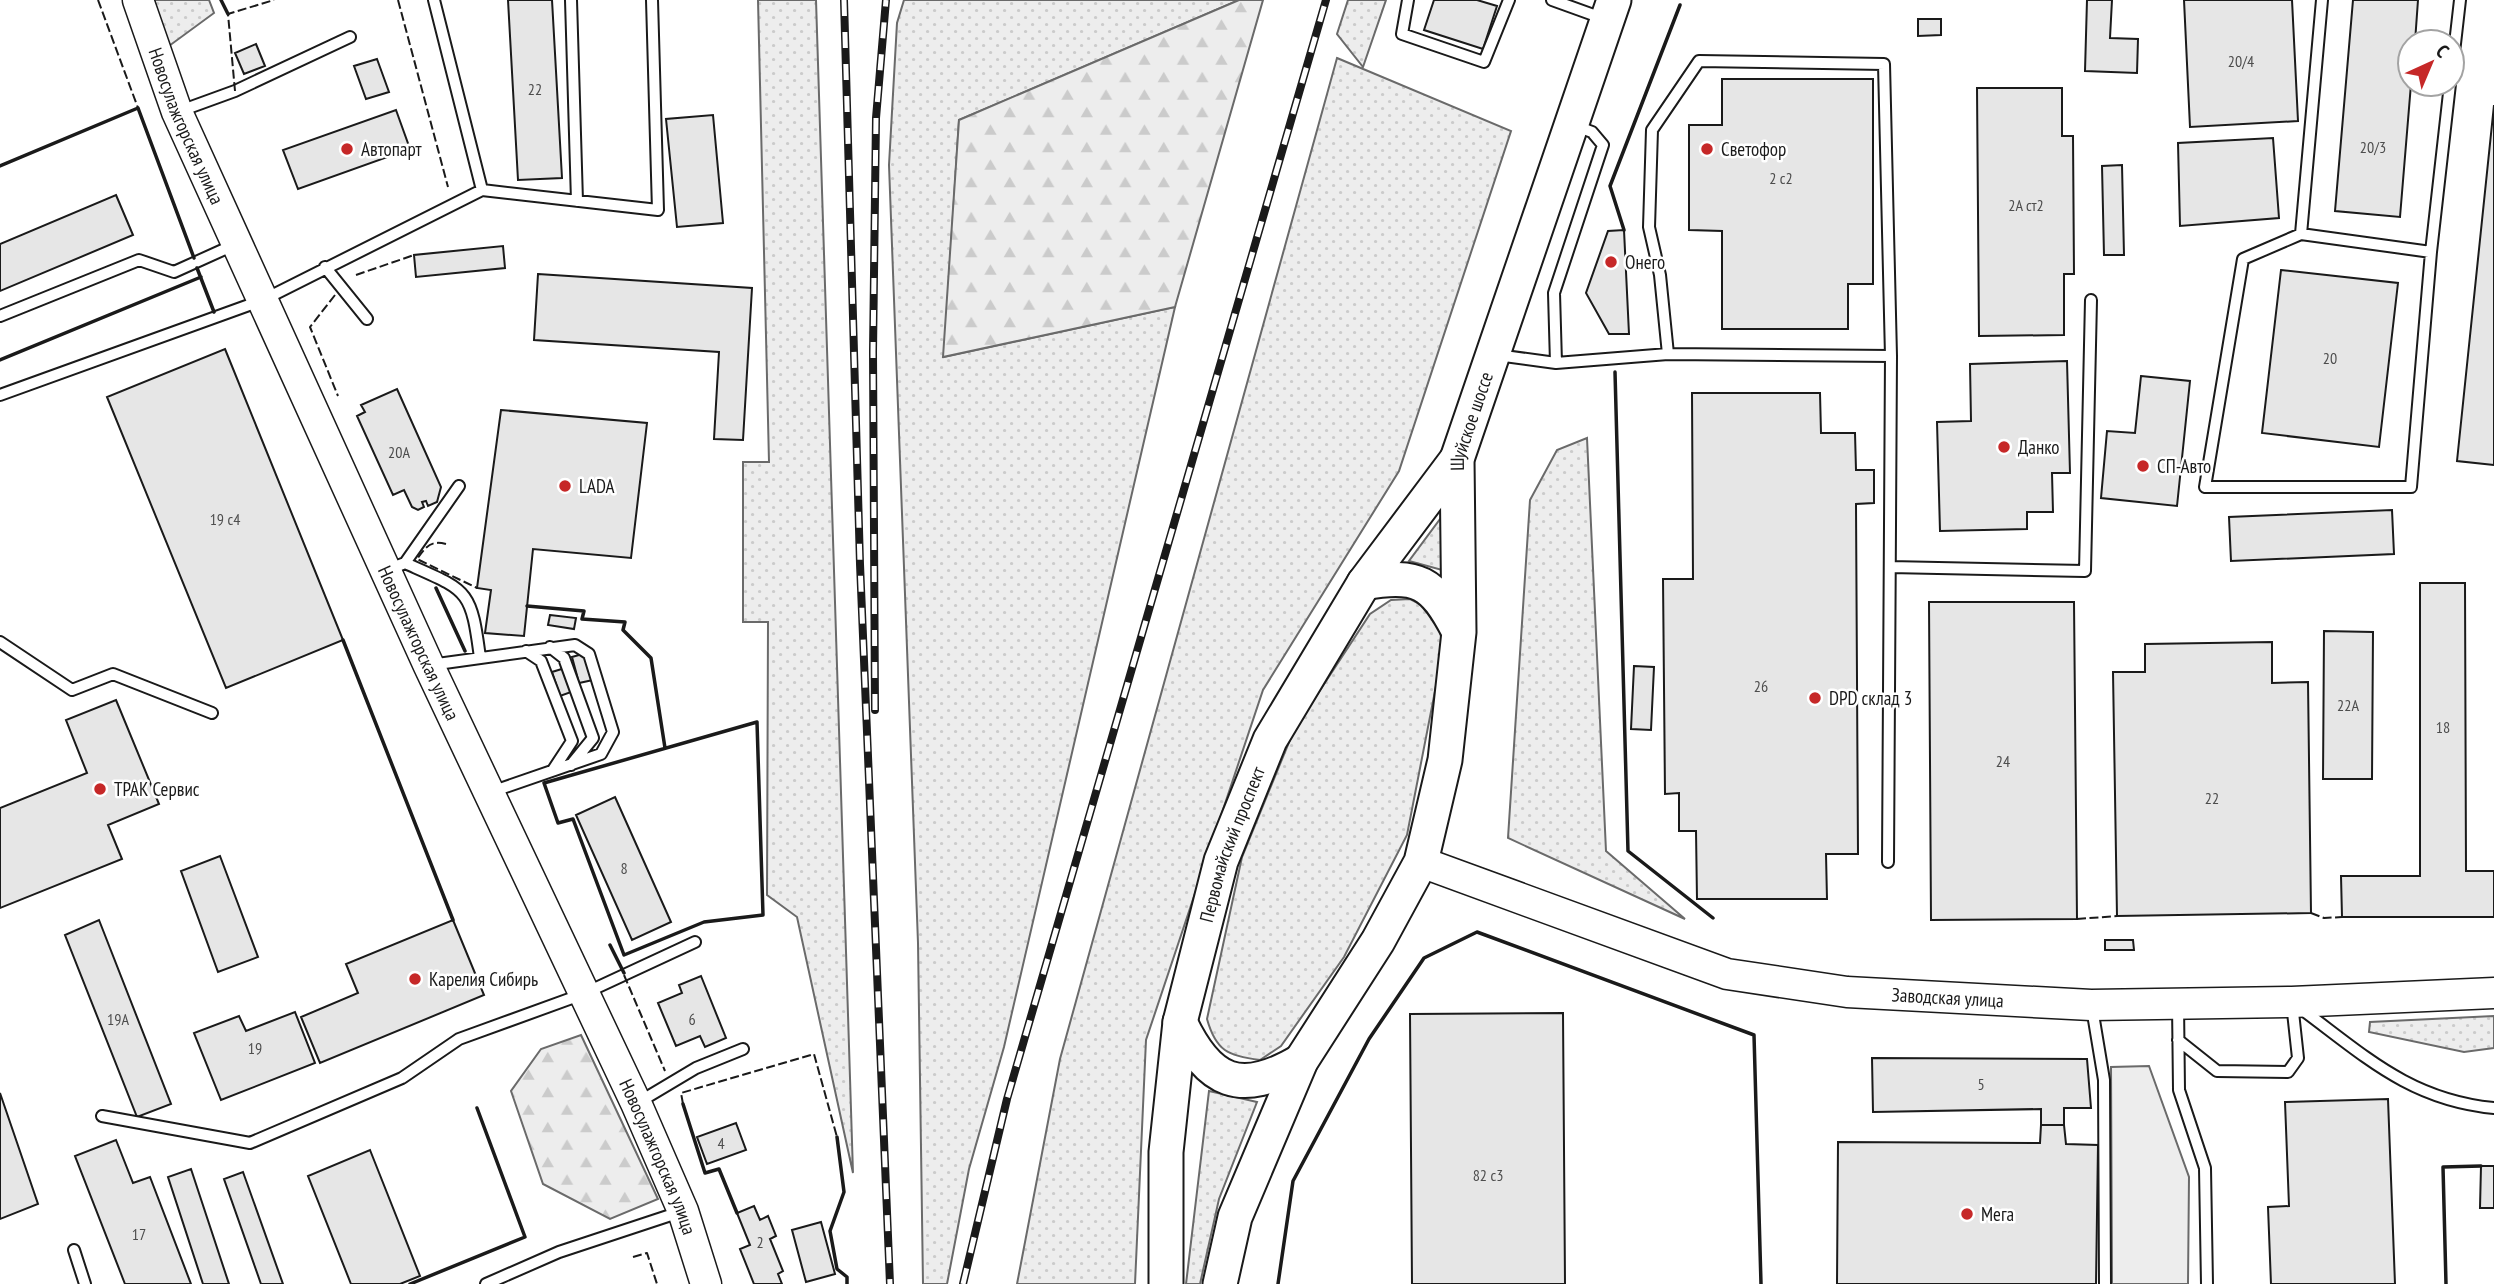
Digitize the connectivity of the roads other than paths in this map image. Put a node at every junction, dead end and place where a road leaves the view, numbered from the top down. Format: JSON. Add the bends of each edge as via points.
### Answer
{"nodes":[{"id":1,"x":138,"y":0,"type":"edge"},
{"id":2,"x":434,"y":0,"type":"edge"},
{"id":3,"x":570,"y":0,"type":"edge"},
{"id":4,"x":652,"y":0,"type":"edge"},
{"id":5,"x":1408,"y":0,"type":"edge"},
{"id":6,"x":1509,"y":0,"type":"edge"},
{"id":7,"x":1552,"y":0,"type":"edge"},
{"id":8,"x":2322,"y":0,"type":"edge"},
{"id":9,"x":2460,"y":0,"type":"edge"},
{"id":10,"x":1611,"y":10,"type":"edge"},
{"id":11,"x":2457,"y":28,"type":"edge"},
{"id":12,"x":350,"y":37,"type":"dead end"},
{"id":13,"x":2448,"y":98,"type":"edge"},
{"id":14,"x":177,"y":112,"type":"junction"},
{"id":15,"x":1572,"y":124,"type":"junction"},
{"id":16,"x":482,"y":190,"type":"junction"},
{"id":17,"x":577,"y":201,"type":"junction"},
{"id":18,"x":2301,"y":234,"type":"junction"},
{"id":19,"x":236,"y":244,"type":"junction"},
{"id":20,"x":2431,"y":252,"type":"junction"},
{"id":21,"x":325,"y":267,"type":"junction"},
{"id":22,"x":264,"y":300,"type":"junction"},
{"id":23,"x":2091,"y":300,"type":"dead end"},
{"id":24,"x":0,"y":316,"type":"edge"},
{"id":25,"x":367,"y":318,"type":"dead end"},
{"id":26,"x":1491,"y":353,"type":"junction"},
{"id":27,"x":1668,"y":354,"type":"junction"},
{"id":28,"x":1891,"y":356,"type":"junction"},
{"id":29,"x":1556,"y":363,"type":"junction"},
{"id":30,"x":0,"y":395,"type":"edge"},
{"id":31,"x":1457,"y":459,"type":"junction"},
{"id":32,"x":459,"y":486,"type":"dead end"},
{"id":33,"x":396,"y":567,"type":"junction"},
{"id":34,"x":1890,"y":567,"type":"junction"},
{"id":35,"x":1364,"y":583,"type":"junction"},
{"id":36,"x":1459,"y":632,"type":"junction"},
{"id":37,"x":0,"y":642,"type":"edge"},
{"id":38,"x":550,"y":647,"type":"junction"},
{"id":39,"x":526,"y":651,"type":"junction"},
{"id":40,"x":480,"y":658,"type":"junction"},
{"id":41,"x":429,"y":666,"type":"junction"},
{"id":42,"x":212,"y":713,"type":"dead end"},
{"id":43,"x":569,"y":767,"type":"junction"},
{"id":44,"x":553,"y":770,"type":"junction"},
{"id":45,"x":489,"y":793,"type":"junction"},
{"id":46,"x":1421,"y":862,"type":"junction"},
{"id":47,"x":1888,"y":862,"type":"dead end"},
{"id":48,"x":695,"y":942,"type":"dead end"},
{"id":49,"x":2494,"y":993,"type":"edge"},
{"id":50,"x":583,"y":994,"type":"junction"},
{"id":51,"x":2292,"y":1002,"type":"junction"},
{"id":52,"x":2178,"y":1004,"type":"junction"},
{"id":53,"x":2091,"y":1005,"type":"junction"},
{"id":54,"x":1180,"y":1022,"type":"junction"},
{"id":55,"x":2178,"y":1040,"type":"junction"},
{"id":56,"x":743,"y":1049,"type":"dead end"},
{"id":57,"x":1301,"y":1061,"type":"junction"},
{"id":58,"x":636,"y":1104,"type":"junction"},
{"id":59,"x":2494,"y":1108,"type":"edge"},
{"id":60,"x":102,"y":1116,"type":"dead end"},
{"id":61,"x":683,"y":1211,"type":"junction"},
{"id":62,"x":74,"y":1250,"type":"dead end"},
{"id":63,"x":85,"y":1284,"type":"edge"},
{"id":64,"x":486,"y":1284,"type":"edge"},
{"id":65,"x":706,"y":1284,"type":"edge"},
{"id":66,"x":1166,"y":1284,"type":"edge"},
{"id":67,"x":1220,"y":1284,"type":"edge"},
{"id":68,"x":2105,"y":1284,"type":"edge"},
{"id":69,"x":2207,"y":1284,"type":"edge"}],
"edges":[{"from":1,"to":14,"type":"main road","name":"Новосулажгорская улица"},
{"from":2,"to":16,"type":"lane"},
{"from":3,"to":17,"type":"lane"},
{"from":4,"to":17,"type":"lane","via":[[658,210]]},
{"from":5,"to":6,"type":"lane","via":[[1402,34],[1484,62]]},
{"from":7,"to":10,"type":"lane"},
{"from":8,"to":18,"type":"lane"},
{"from":9,"to":11,"type":"lane"},
{"from":10,"to":15,"type":"main road","name":"Шуйское шоссе"},
{"from":12,"to":14,"type":"lane","via":[[235,91]]},
{"from":13,"to":20,"type":"lane"},
{"from":14,"to":19,"type":"main road","name":"Новосулажгорская улица"},
{"from":15,"to":26,"type":"main road","name":"Шуйское шоссе"},
{"from":15,"to":29,"type":"lane","via":[[1592,132],[1603,145],[1554,293]]},
{"from":16,"to":17,"type":"lane"},
{"from":16,"to":21,"type":"lane"},
{"from":18,"to":20,"type":"lane"},
{"from":18,"to":20,"type":"lane","via":[[2243,258],[2205,487],[2411,487]]},
{"from":19,"to":22,"type":"main road","name":"Новосулажгорская улица"},
{"from":19,"to":24,"type":"lane","via":[[174,272],[139,260]]},
{"from":21,"to":22,"type":"lane"},
{"from":21,"to":25,"type":"lane"},
{"from":22,"to":30,"type":"lane"},
{"from":22,"to":33,"type":"main road","name":"Новосулажгорская улица"},
{"from":23,"to":34,"type":"lane","via":[[2085,571]]},
{"from":26,"to":29,"type":"lane"},
{"from":26,"to":31,"type":"main road","name":"Шуйское шоссе"},
{"from":27,"to":28,"type":"lane"},
{"from":27,"to":28,"type":"lane","via":[[1660,275],[1649,227],[1653,130],[1699,61],[1884,64]]},
{"from":27,"to":29,"type":"lane"},
{"from":28,"to":34,"type":"lane"},
{"from":31,"to":35,"type":"main road","name":"Первомайский проспект"},
{"from":31,"to":36,"type":"main road","name":"Шуйское шоссе"},
{"from":32,"to":33,"type":"lane"},
{"from":33,"to":40,"type":"lane","via":[[457,586],[474,612]]},
{"from":33,"to":41,"type":"main road","name":"Новосулажгорская улица"},
{"from":34,"to":47,"type":"lane"},
{"from":35,"to":36,"type":"main road","via":[[1394,577],[1419,583],[1442,598]]},
{"from":35,"to":54,"type":"main road","name":"Первомайский проспект","via":[[1270,740],[1221,861]]},
{"from":36,"to":46,"type":"main road","name":"Шуйское шоссе","via":[[1445,760]]},
{"from":37,"to":42,"type":"lane","via":[[72,690],[114,674]]},
{"from":38,"to":39,"type":"lane"},
{"from":38,"to":43,"type":"lane","via":[[564,658],[593,738]]},
{"from":38,"to":43,"type":"lane","via":[[575,645],[589,654],[613,732],[601,754]]},
{"from":39,"to":40,"type":"lane"},
{"from":39,"to":44,"type":"lane","via":[[541,661],[572,741]]},
{"from":40,"to":41,"type":"lane"},
{"from":41,"to":45,"type":"main road","name":"Новосулажгорская улица"},
{"from":43,"to":44,"type":"lane"},
{"from":44,"to":45,"type":"lane"},
{"from":45,"to":50,"type":"main road","name":"Новосулажгорская улица"},
{"from":46,"to":53,"type":"main road","name":"Заводская улица","via":[[1727,974],[1847,992]]},
{"from":46,"to":57,"type":"main road","via":[[1378,941]]},
{"from":48,"to":50,"type":"lane"},
{"from":49,"to":51,"type":"main road","name":"Заводская улица"},
{"from":50,"to":58,"type":"main road","name":"Новосулажгорская улица"},
{"from":50,"to":60,"type":"lane","via":[[459,1039],[402,1078],[250,1143]]},
{"from":51,"to":52,"type":"main road","name":"Заводская улица"},
{"from":51,"to":55,"type":"lane","via":[[2298,1058],[2288,1072],[2217,1071]]},
{"from":51,"to":59,"type":"lane","via":[[2391,1075],[2440,1099]]},
{"from":52,"to":53,"type":"main road","name":"Заводская улица"},
{"from":52,"to":55,"type":"lane"},
{"from":53,"to":68,"type":"lane","via":[[2104,1080]]},
{"from":54,"to":57,"type":"main road","via":[[1195,1053],[1214,1073],[1246,1080],[1274,1077]]},
{"from":54,"to":66,"type":"main road","name":"Первомайский проспект","via":[[1166,1152]]},
{"from":55,"to":69,"type":"lane","via":[[2179,1090],[2205,1168]]},
{"from":56,"to":58,"type":"lane","via":[[696,1068]]},
{"from":57,"to":67,"type":"main road","via":[[1235,1217]]},
{"from":58,"to":61,"type":"main road","name":"Новосулажгорская улица"},
{"from":61,"to":64,"type":"lane","via":[[559,1252]]},
{"from":61,"to":65,"type":"main road","name":"Новосулажгорская улица"},
{"from":62,"to":63,"type":"lane"}]}
